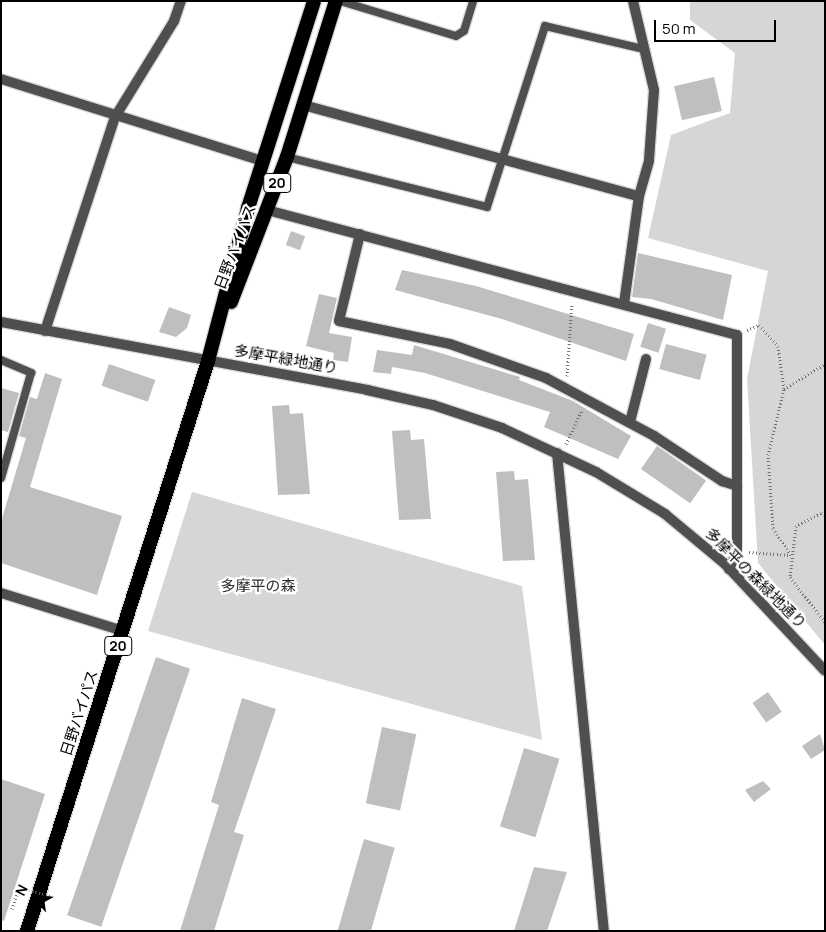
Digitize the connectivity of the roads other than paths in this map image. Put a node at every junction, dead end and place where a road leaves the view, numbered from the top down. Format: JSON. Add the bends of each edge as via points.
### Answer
{"nodes":[{"id":1,"x":180,"y":1,"type":"edge"},
{"id":2,"x":314,"y":1,"type":"edge"},
{"id":3,"x":336,"y":1,"type":"edge"},
{"id":4,"x":340,"y":1,"type":"edge"},
{"id":5,"x":473,"y":1,"type":"edge"},
{"id":6,"x":633,"y":1,"type":"edge"},
{"id":7,"x":644,"y":49,"type":"junction"},
{"id":8,"x":1,"y":79,"type":"edge"},
{"id":9,"x":303,"y":105,"type":"junction"},
{"id":10,"x":115,"y":116,"type":"junction"},
{"id":11,"x":287,"y":157,"type":"junction"},
{"id":12,"x":502,"y":158,"type":"junction"},
{"id":13,"x":262,"y":161,"type":"junction"},
{"id":14,"x":639,"y":196,"type":"junction"},
{"id":15,"x":267,"y":210,"type":"junction"},
{"id":16,"x":360,"y":234,"type":"junction"},
{"id":17,"x":624,"y":304,"type":"junction"},
{"id":18,"x":1,"y":322,"type":"edge"},
{"id":19,"x":45,"y":331,"type":"junction"},
{"id":20,"x":646,"y":359,"type":"dead end"},
{"id":21,"x":1,"y":360,"type":"edge"},
{"id":22,"x":208,"y":361,"type":"junction"},
{"id":23,"x":630,"y":422,"type":"junction"},
{"id":24,"x":557,"y":453,"type":"junction"},
{"id":25,"x":1,"y":478,"type":"edge"},
{"id":26,"x":737,"y":486,"type":"junction"},
{"id":27,"x":729,"y":569,"type":"junction"},
{"id":28,"x":1,"y":593,"type":"edge"},
{"id":29,"x":122,"y":631,"type":"junction"},
{"id":30,"x":825,"y":671,"type":"edge"},
{"id":31,"x":27,"y":931,"type":"edge"},
{"id":32,"x":604,"y":931,"type":"edge"}],
"edges":[{"from":1,"to":10,"type":"street","via":[[174,21]]},
{"from":2,"to":13,"type":"highway","name":"日野バイパス","number":"20"},
{"from":3,"to":9,"type":"highway","name":"日野バイパス","number":"20"},
{"from":4,"to":5,"type":"lane","via":[[456,36],[464,31]]},
{"from":6,"to":7,"type":"street"},
{"from":7,"to":12,"type":"lane","via":[[545,26]]},
{"from":7,"to":14,"type":"street","via":[[654,90],[649,160]]},
{"from":8,"to":10,"type":"street"},
{"from":9,"to":11,"type":"highway","name":"日野バイパス","number":"20"},
{"from":9,"to":12,"type":"street"},
{"from":10,"to":13,"type":"street"},
{"from":10,"to":19,"type":"street"},
{"from":11,"to":12,"type":"lane","via":[[482,208],[487,207]]},
{"from":11,"to":15,"type":"highway","name":"日野バイパス","number":"20"},
{"from":12,"to":14,"type":"street"},
{"from":13,"to":22,"type":"highway","name":"日野バイパス","number":"20"},
{"from":14,"to":17,"type":"street"},
{"from":15,"to":16,"type":"street"},
{"from":15,"to":22,"type":"highway","name":"日野バイパス","number":"20"},
{"from":16,"to":17,"type":"street"},
{"from":16,"to":23,"type":"street","via":[[339,321],[450,344],[567,389]]},
{"from":17,"to":26,"type":"street","via":[[737,335]]},
{"from":18,"to":19,"type":"street","name":"多摩平緑地通り"},
{"from":19,"to":22,"type":"street","name":"多摩平緑地通り"},
{"from":20,"to":23,"type":"street"},
{"from":21,"to":25,"type":"lane","via":[[31,373]]},
{"from":22,"to":24,"type":"street","name":"多摩平緑地通り","via":[[433,405],[502,428]]},
{"from":22,"to":29,"type":"highway","name":"日野バイパス","number":"20"},
{"from":23,"to":26,"type":"street","via":[[722,481]]},
{"from":24,"to":27,"type":"street","name":"多摩平の森緑地通り","via":[[665,514]]},
{"from":24,"to":32,"type":"street"},
{"from":26,"to":27,"type":"street","via":[[737,552]]},
{"from":27,"to":30,"type":"street","name":"多摩平の森緑地通り"},
{"from":28,"to":29,"type":"street"},
{"from":29,"to":31,"type":"highway","name":"日野バイパス","number":"20"}]}
